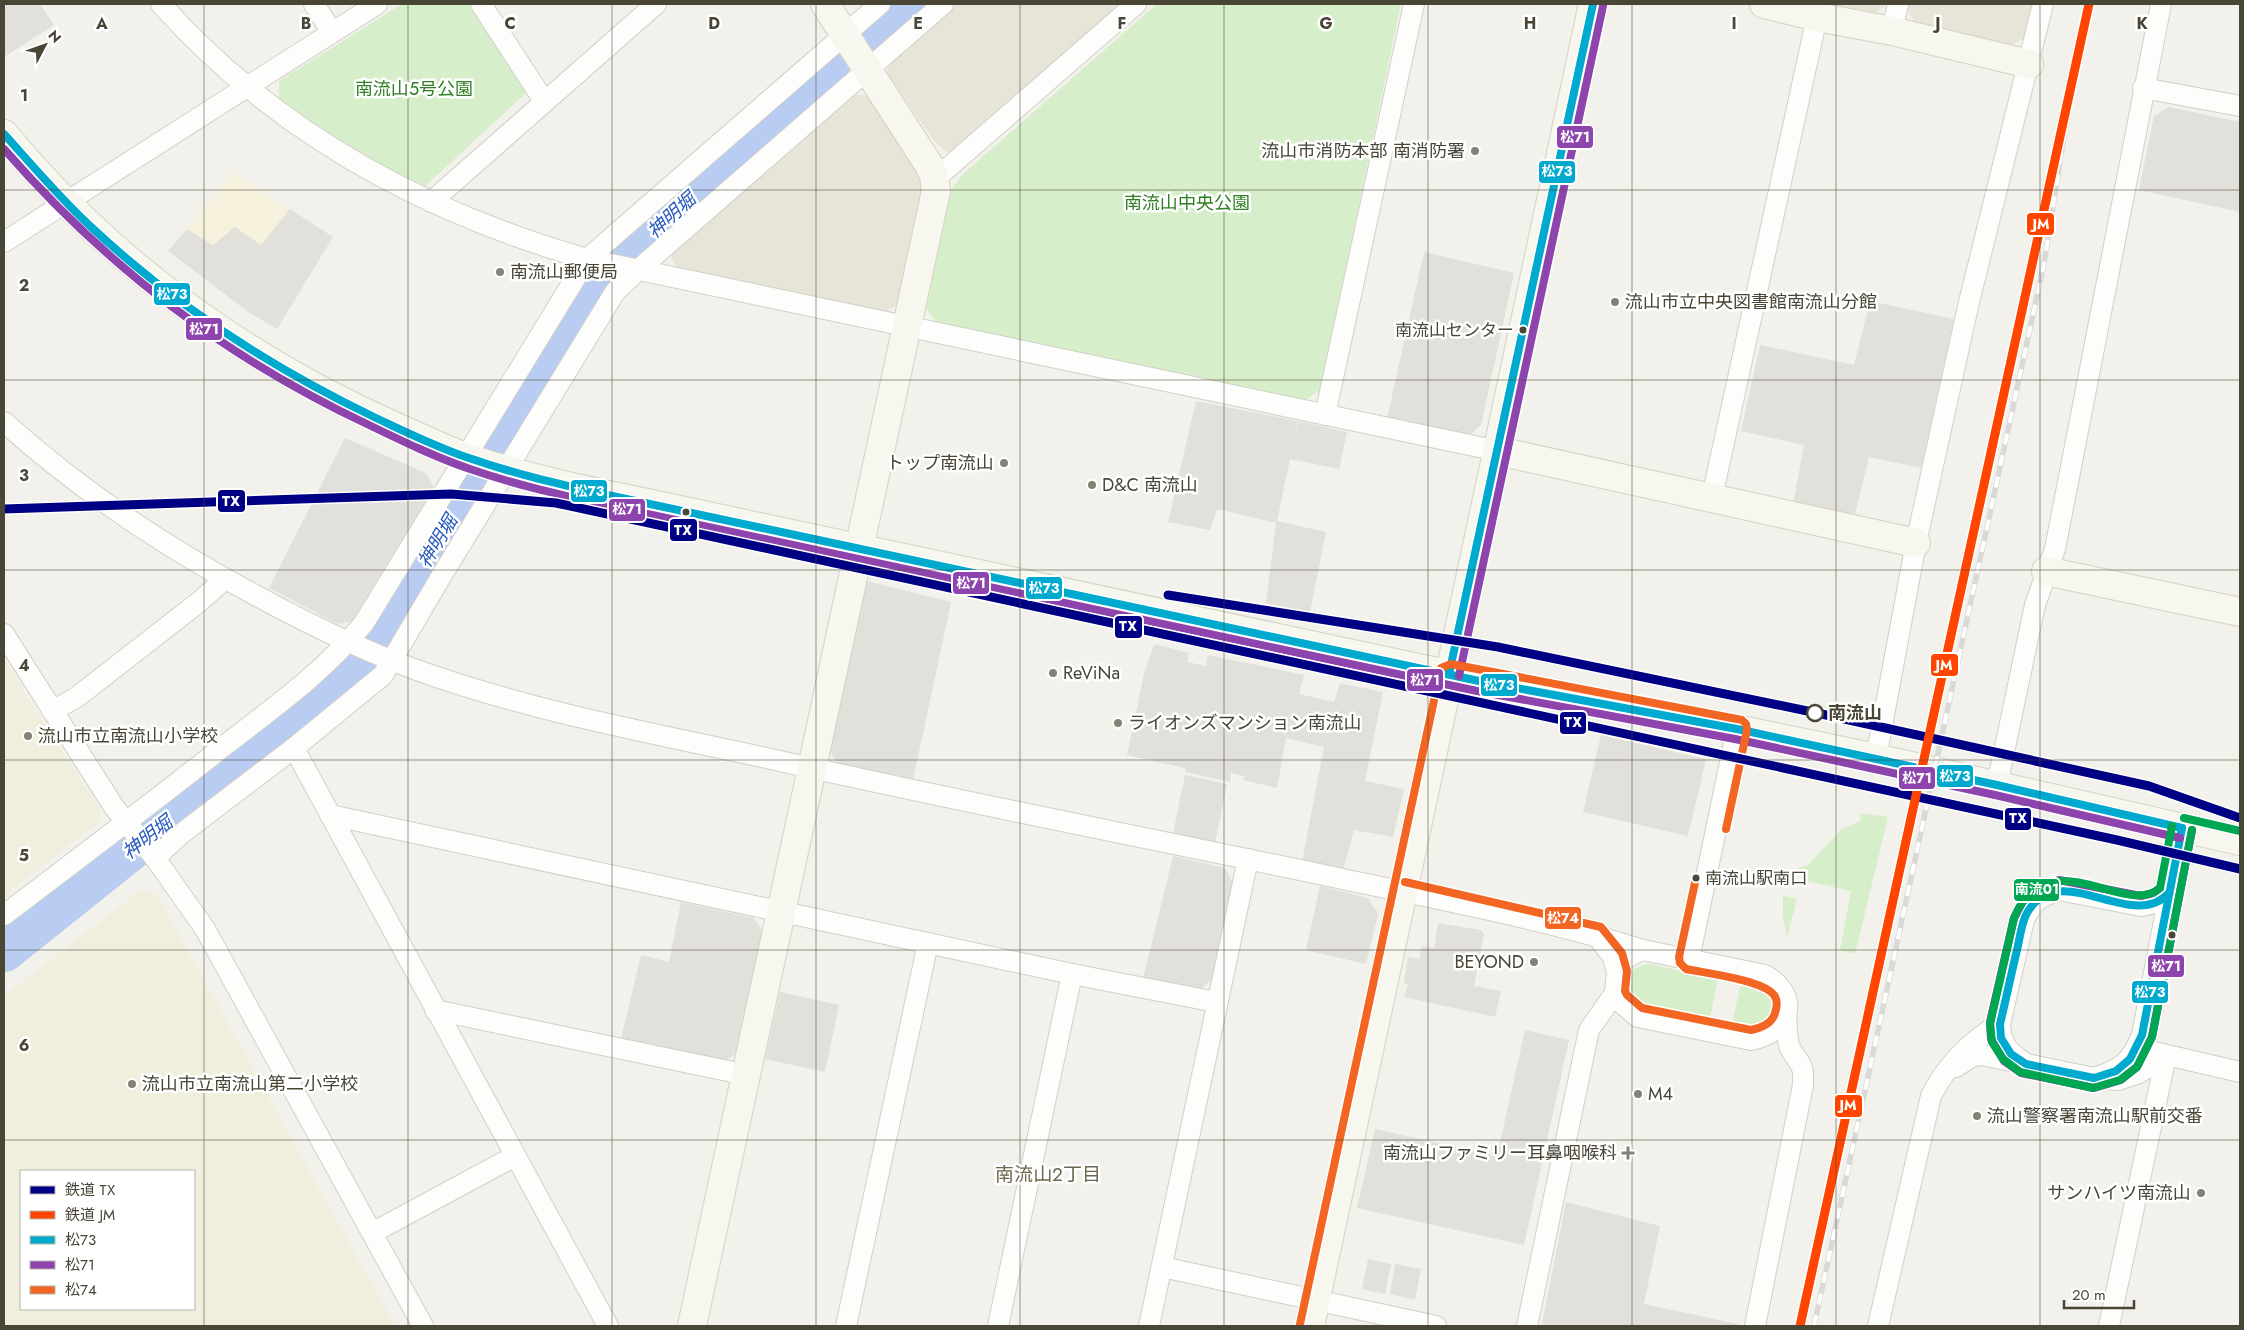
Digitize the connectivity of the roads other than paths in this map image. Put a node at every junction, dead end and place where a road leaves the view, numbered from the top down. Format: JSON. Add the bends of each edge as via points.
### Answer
{"nodes":[{"id":1,"x":161,"y":4,"type":"edge"},
{"id":2,"x":314,"y":4,"type":"edge"},
{"id":3,"x":377,"y":4,"type":"edge"},
{"id":4,"x":481,"y":4,"type":"edge"},
{"id":5,"x":656,"y":4,"type":"edge"},
{"id":6,"x":825,"y":4,"type":"edge"},
{"id":7,"x":880,"y":4,"type":"edge"},
{"id":8,"x":943,"y":4,"type":"edge"},
{"id":9,"x":1136,"y":4,"type":"edge"},
{"id":10,"x":1414,"y":4,"type":"edge"},
{"id":11,"x":1593,"y":4,"type":"edge"},
{"id":12,"x":1764,"y":4,"type":"edge"},
{"id":13,"x":1898,"y":4,"type":"edge"},
{"id":14,"x":2043,"y":4,"type":"edge"},
{"id":15,"x":2161,"y":4,"type":"edge"},
{"id":16,"x":1817,"y":17,"type":"junction"},
{"id":17,"x":1892,"y":31,"type":"junction"},
{"id":18,"x":332,"y":32,"type":"junction"},
{"id":19,"x":856,"y":52,"type":"junction"},
{"id":20,"x":2029,"y":64,"type":"junction"},
{"id":21,"x":248,"y":87,"type":"junction"},
{"id":22,"x":2143,"y":88,"type":"junction"},
{"id":23,"x":544,"y":101,"type":"junction"},
{"id":24,"x":2240,"y":106,"type":"edge"},
{"id":25,"x":4,"y":134,"type":"edge"},
{"id":26,"x":934,"y":176,"type":"junction"},
{"id":27,"x":65,"y":202,"type":"junction"},
{"id":28,"x":430,"y":202,"type":"junction"},
{"id":29,"x":4,"y":242,"type":"edge"},
{"id":30,"x":586,"y":259,"type":"junction"},
{"id":31,"x":639,"y":269,"type":"junction"},
{"id":32,"x":907,"y":328,"type":"junction"},
{"id":33,"x":1325,"y":415,"type":"junction"},
{"id":34,"x":4,"y":422,"type":"edge"},
{"id":35,"x":1498,"y":451,"type":"junction"},
{"id":36,"x":487,"y":464,"type":"junction"},
{"id":37,"x":1712,"y":497,"type":"junction"},
{"id":38,"x":1916,"y":543,"type":"junction"},
{"id":39,"x":860,"y":547,"type":"junction"},
{"id":40,"x":2046,"y":572,"type":"junction"},
{"id":41,"x":225,"y":579,"type":"junction"},
{"id":42,"x":2240,"y":612,"type":"edge"},
{"id":43,"x":4,"y":634,"type":"edge"},
{"id":44,"x":348,"y":643,"type":"junction"},
{"id":45,"x":393,"y":660,"type":"junction"},
{"id":46,"x":1449,"y":674,"type":"junction"},
{"id":47,"x":52,"y":711,"type":"junction"},
{"id":48,"x":1736,"y":729,"type":"junction"},
{"id":49,"x":294,"y":748,"type":"junction"},
{"id":50,"x":1876,"y":758,"type":"junction"},
{"id":51,"x":811,"y":768,"type":"junction"},
{"id":52,"x":1997,"y":785,"type":"junction"},
{"id":53,"x":330,"y":815,"type":"junction"},
{"id":54,"x":129,"y":827,"type":"junction"},
{"id":55,"x":2182,"y":828,"type":"junction"},
{"id":56,"x":2240,"y":841,"type":"edge"},
{"id":57,"x":152,"y":855,"type":"junction"},
{"id":58,"x":1248,"y":860,"type":"junction"},
{"id":59,"x":1403,"y":892,"type":"junction"},
{"id":60,"x":2169,"y":893,"type":"junction"},
{"id":61,"x":2141,"y":906,"type":"junction"},
{"id":62,"x":781,"y":912,"type":"junction"},
{"id":63,"x":4,"y":915,"type":"edge"},
{"id":64,"x":2161,"y":934,"type":"junction"},
{"id":65,"x":1597,"y":936,"type":"junction"},
{"id":66,"x":928,"y":944,"type":"junction"},
{"id":67,"x":1643,"y":950,"type":"junction"},
{"id":68,"x":1689,"y":959,"type":"junction"},
{"id":69,"x":1617,"y":972,"type":"junction"},
{"id":70,"x":1072,"y":974,"type":"junction"},
{"id":71,"x":1615,"y":993,"type":"junction"},
{"id":72,"x":1216,"y":1002,"type":"junction"},
{"id":73,"x":435,"y":1010,"type":"junction"},
{"id":74,"x":1786,"y":1012,"type":"junction"},
{"id":75,"x":1638,"y":1017,"type":"junction"},
{"id":76,"x":2000,"y":1024,"type":"junction"},
{"id":77,"x":1590,"y":1030,"type":"junction"},
{"id":78,"x":2142,"y":1035,"type":"junction"},
{"id":79,"x":1751,"y":1040,"type":"junction"},
{"id":80,"x":1790,"y":1047,"type":"junction"},
{"id":81,"x":2166,"y":1056,"type":"junction"},
{"id":82,"x":2026,"y":1064,"type":"junction"},
{"id":83,"x":2240,"y":1072,"type":"edge"},
{"id":84,"x":747,"y":1075,"type":"junction"},
{"id":85,"x":2094,"y":1078,"type":"junction"},
{"id":86,"x":1938,"y":1081,"type":"junction"},
{"id":87,"x":515,"y":1156,"type":"junction"},
{"id":88,"x":372,"y":1233,"type":"junction"},
{"id":89,"x":1162,"y":1267,"type":"junction"},
{"id":90,"x":1316,"y":1299,"type":"junction"},
{"id":91,"x":423,"y":1326,"type":"edge"},
{"id":92,"x":608,"y":1326,"type":"edge"},
{"id":93,"x":692,"y":1326,"type":"edge"},
{"id":94,"x":846,"y":1326,"type":"edge"},
{"id":95,"x":998,"y":1326,"type":"edge"},
{"id":96,"x":1149,"y":1326,"type":"edge"},
{"id":97,"x":1310,"y":1326,"type":"edge"},
{"id":98,"x":1436,"y":1326,"type":"edge"},
{"id":99,"x":1527,"y":1326,"type":"edge"},
{"id":100,"x":1755,"y":1326,"type":"edge"},
{"id":101,"x":1878,"y":1326,"type":"edge"},
{"id":102,"x":2109,"y":1326,"type":"edge"}],
"edges":[{"from":1,"to":21,"type":"street"},
{"from":2,"to":18,"type":"street"},
{"from":3,"to":18,"type":"street"},
{"from":4,"to":23,"type":"street"},
{"from":5,"to":23,"type":"street"},
{"from":6,"to":19,"type":"street"},
{"from":7,"to":19,"type":"street"},
{"from":8,"to":19,"type":"street"},
{"from":9,"to":26,"type":"street"},
{"from":10,"to":33,"type":"street"},
{"from":11,"to":35,"type":"street"},
{"from":12,"to":16,"type":"street"},
{"from":13,"to":17,"type":"street"},
{"from":14,"to":20,"type":"street"},
{"from":15,"to":22,"type":"street"},
{"from":16,"to":17,"type":"street"},
{"from":16,"to":37,"type":"street"},
{"from":17,"to":20,"type":"street"},
{"from":18,"to":21,"type":"street"},
{"from":19,"to":26,"type":"street"},
{"from":19,"to":30,"type":"street"},
{"from":19,"to":31,"type":"street"},
{"from":20,"to":38,"type":"street","via":[[1969,302]]},
{"from":21,"to":27,"type":"street"},
{"from":21,"to":28,"type":"street","via":[[326,144]]},
{"from":22,"to":24,"type":"street"},
{"from":22,"to":40,"type":"street","via":[[2139,124],[2055,549]]},
{"from":23,"to":28,"type":"street"},
{"from":25,"to":27,"type":"street"},
{"from":26,"to":32,"type":"street","via":[[936,191]]},
{"from":27,"to":29,"type":"street"},
{"from":27,"to":36,"type":"street","via":[[155,284],[249,351],[354,408]]},
{"from":28,"to":30,"type":"street","via":[[528,242]]},
{"from":30,"to":31,"type":"street"},
{"from":30,"to":36,"type":"street"},
{"from":31,"to":32,"type":"street"},
{"from":31,"to":36,"type":"street","via":[[615,292]]},
{"from":32,"to":33,"type":"street"},
{"from":32,"to":39,"type":"street"},
{"from":33,"to":35,"type":"street"},
{"from":34,"to":41,"type":"street","via":[[70,478],[135,525]]},
{"from":35,"to":37,"type":"street"},
{"from":35,"to":46,"type":"street"},
{"from":36,"to":39,"type":"street","via":[[637,501]]},
{"from":36,"to":44,"type":"street"},
{"from":36,"to":45,"type":"street","via":[[442,575]]},
{"from":37,"to":38,"type":"street"},
{"from":38,"to":50,"type":"street"},
{"from":39,"to":46,"type":"street"},
{"from":39,"to":51,"type":"street"},
{"from":40,"to":42,"type":"street"},
{"from":40,"to":52,"type":"street","via":[[2035,605]]},
{"from":41,"to":44,"type":"street"},
{"from":41,"to":47,"type":"street","via":[[76,697]]},
{"from":43,"to":47,"type":"street"},
{"from":44,"to":45,"type":"street"},
{"from":44,"to":54,"type":"street","via":[[316,674]]},
{"from":45,"to":49,"type":"street","via":[[383,674]]},
{"from":45,"to":51,"type":"street","via":[[519,703]]},
{"from":46,"to":48,"type":"street"},
{"from":46,"to":59,"type":"street"},
{"from":47,"to":54,"type":"street"},
{"from":48,"to":50,"type":"street"},
{"from":48,"to":68,"type":"street"},
{"from":49,"to":53,"type":"street"},
{"from":49,"to":57,"type":"street"},
{"from":50,"to":52,"type":"street"},
{"from":51,"to":58,"type":"street"},
{"from":51,"to":62,"type":"street"},
{"from":52,"to":55,"type":"street"},
{"from":53,"to":62,"type":"street"},
{"from":53,"to":73,"type":"street"},
{"from":54,"to":57,"type":"street"},
{"from":54,"to":63,"type":"street"},
{"from":55,"to":56,"type":"street"},
{"from":55,"to":60,"type":"street"},
{"from":57,"to":88,"type":"street","via":[[205,928]]},
{"from":58,"to":59,"type":"street"},
{"from":58,"to":72,"type":"street"},
{"from":59,"to":65,"type":"street"},
{"from":59,"to":90,"type":"street"},
{"from":60,"to":61,"type":"street","via":[[2154,904]]},
{"from":60,"to":64,"type":"street"},
{"from":61,"to":64,"type":"street","via":[[2158,922]]},
{"from":61,"to":76,"type":"street","via":[[2059,890],[2032,904],[2024,920]]},
{"from":62,"to":66,"type":"street"},
{"from":62,"to":84,"type":"street"},
{"from":64,"to":78,"type":"street"},
{"from":65,"to":67,"type":"street"},
{"from":65,"to":69,"type":"street","via":[[1613,957]]},
{"from":66,"to":70,"type":"street"},
{"from":66,"to":94,"type":"street"},
{"from":67,"to":68,"type":"street"},
{"from":67,"to":69,"type":"street","via":[[1622,961]]},
{"from":68,"to":74,"type":"street","via":[[1765,975],[1783,990]]},
{"from":69,"to":71,"type":"street"},
{"from":70,"to":72,"type":"street"},
{"from":70,"to":95,"type":"street"},
{"from":71,"to":75,"type":"street","via":[[1619,1001]]},
{"from":71,"to":77,"type":"street"},
{"from":72,"to":89,"type":"street"},
{"from":73,"to":84,"type":"street"},
{"from":73,"to":87,"type":"street"},
{"from":74,"to":79,"type":"street","via":[[1776,1031]]},
{"from":74,"to":80,"type":"street"},
{"from":75,"to":77,"type":"street","via":[[1621,1017]]},
{"from":75,"to":79,"type":"street"},
{"from":76,"to":82,"type":"street","via":[[2001,1038],[2011,1054]]},
{"from":76,"to":86,"type":"street","via":[[1971,1044]]},
{"from":77,"to":99,"type":"street"},
{"from":78,"to":81,"type":"street","via":[[2146,1046]]},
{"from":78,"to":85,"type":"street","via":[[2130,1059],[2116,1071]]},
{"from":79,"to":80,"type":"street"},
{"from":80,"to":100,"type":"street","via":[[1804,1072],[1803,1085]]},
{"from":81,"to":83,"type":"street"},
{"from":81,"to":85,"type":"street","via":[[2139,1073],[2118,1080]]},
{"from":81,"to":102,"type":"street"},
{"from":82,"to":85,"type":"street"},
{"from":82,"to":86,"type":"street","via":[[1982,1054],[1971,1057]]},
{"from":84,"to":93,"type":"street"},
{"from":86,"to":101,"type":"street","via":[[1931,1096]]},
{"from":87,"to":88,"type":"street"},
{"from":87,"to":92,"type":"street"},
{"from":88,"to":91,"type":"street"},
{"from":89,"to":90,"type":"street"},
{"from":89,"to":96,"type":"street"},
{"from":90,"to":97,"type":"street"},
{"from":90,"to":98,"type":"street"}]}
